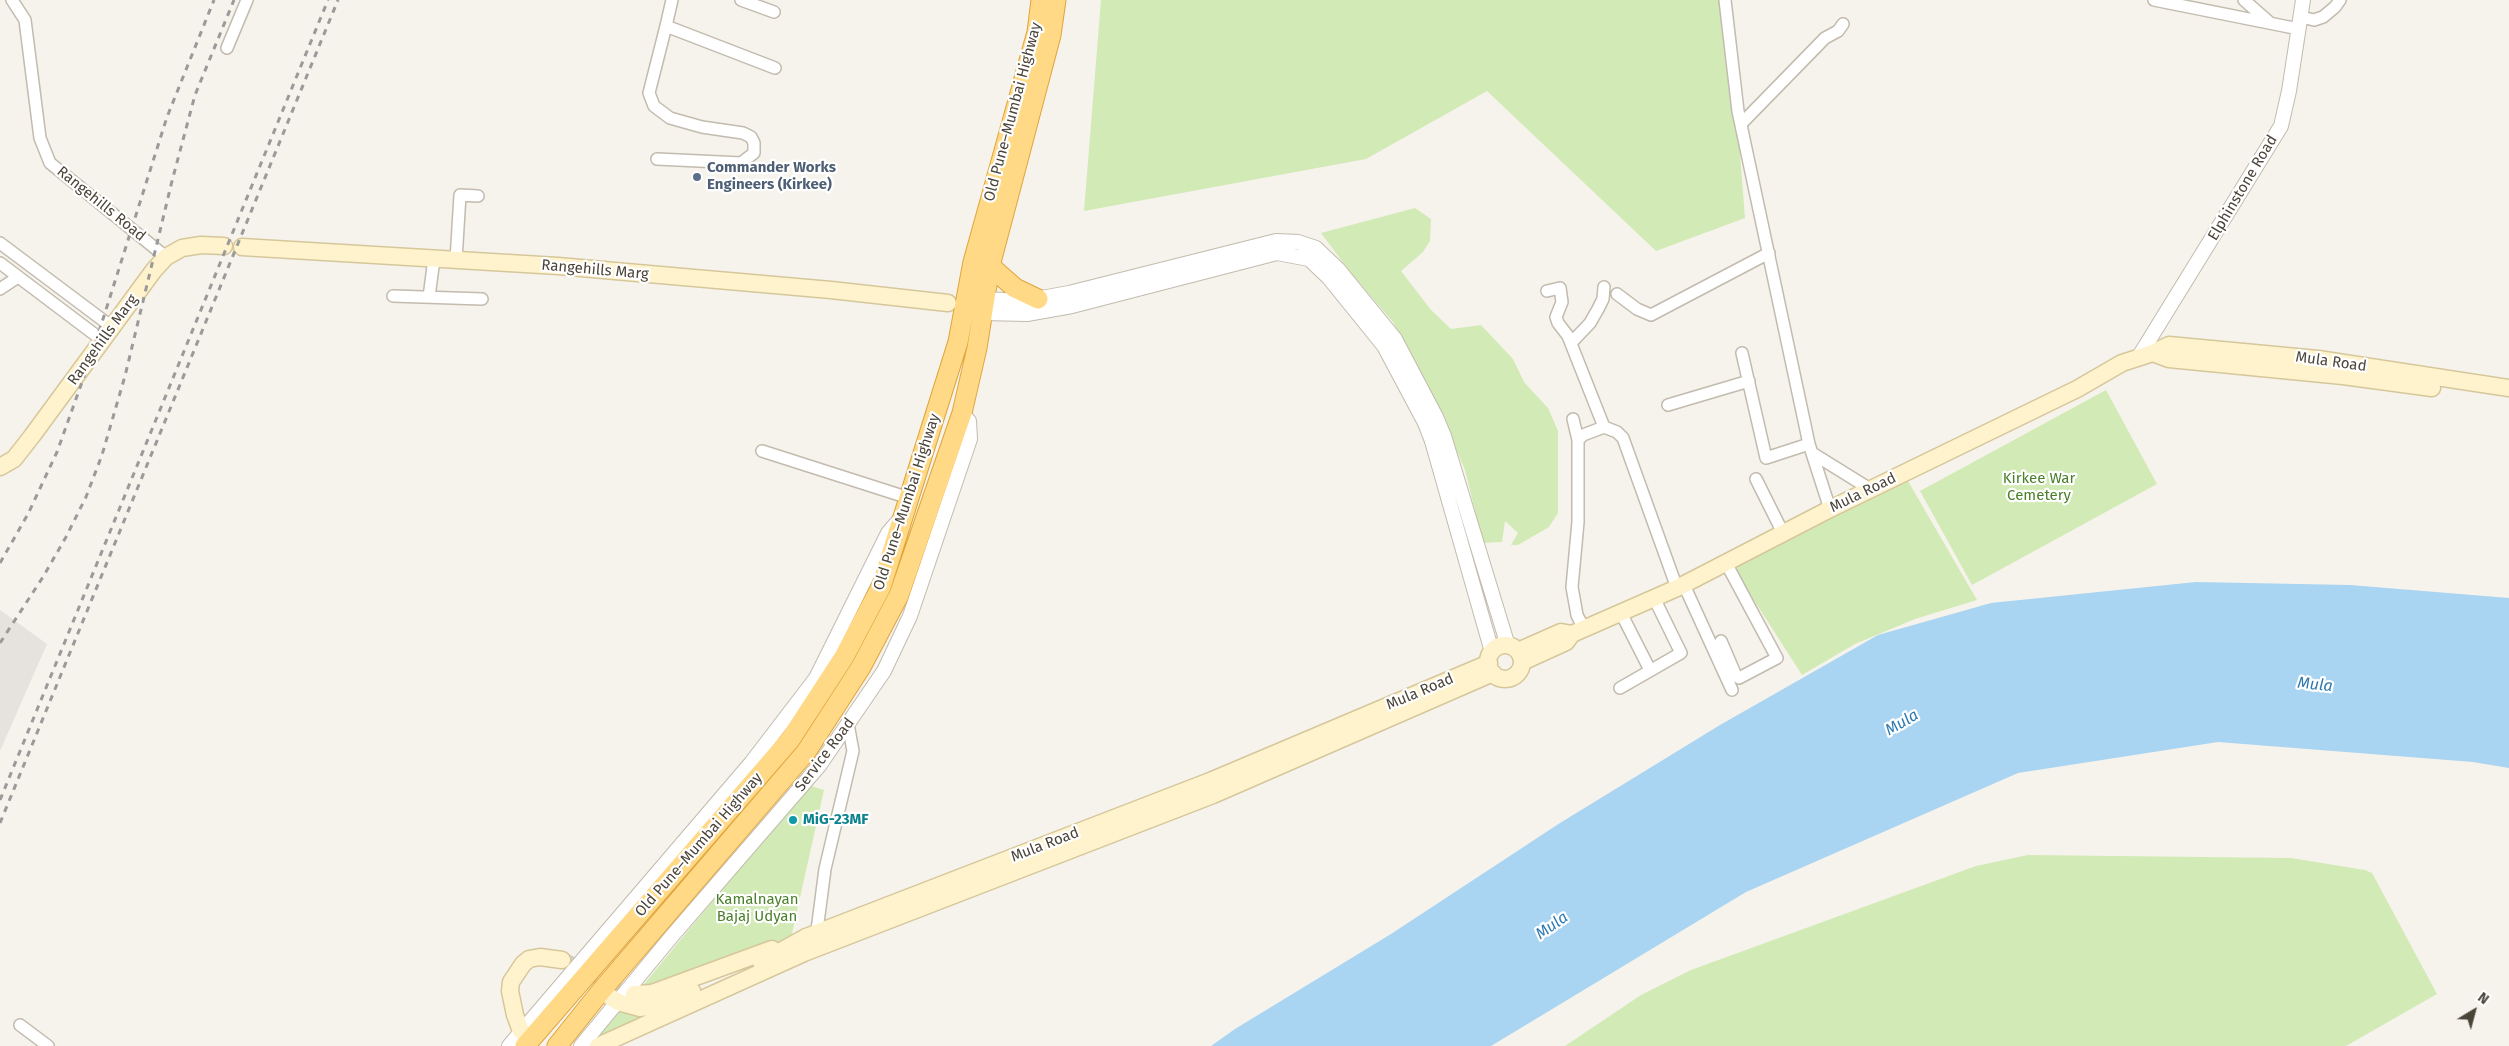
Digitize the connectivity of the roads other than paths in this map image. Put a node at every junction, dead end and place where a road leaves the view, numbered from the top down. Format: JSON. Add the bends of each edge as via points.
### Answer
{"nodes":[{"id":1,"x":12,"y":0,"type":"edge"},
{"id":2,"x":247,"y":0,"type":"edge"},
{"id":3,"x":672,"y":0,"type":"edge"},
{"id":4,"x":741,"y":0,"type":"edge"},
{"id":5,"x":1041,"y":0,"type":"edge"},
{"id":6,"x":1056,"y":0,"type":"edge"},
{"id":7,"x":1725,"y":0,"type":"edge"},
{"id":8,"x":2154,"y":0,"type":"edge"},
{"id":9,"x":2244,"y":0,"type":"edge"},
{"id":10,"x":2303,"y":0,"type":"edge"},
{"id":11,"x":2340,"y":0,"type":"edge"},
{"id":12,"x":774,"y":12,"type":"dead end"},
{"id":13,"x":2300,"y":23,"type":"junction"},
{"id":14,"x":1843,"y":24,"type":"dead end"},
{"id":15,"x":2271,"y":24,"type":"junction"},
{"id":16,"x":666,"y":26,"type":"junction"},
{"id":17,"x":227,"y":48,"type":"dead end"},
{"id":18,"x":775,"y":68,"type":"dead end"},
{"id":19,"x":1741,"y":124,"type":"junction"},
{"id":20,"x":657,"y":159,"type":"dead end"},
{"id":21,"x":478,"y":196,"type":"dead end"},
{"id":22,"x":0,"y":243,"type":"edge"},
{"id":23,"x":224,"y":246,"type":"dead end"},
{"id":24,"x":242,"y":247,"type":"dead end"},
{"id":25,"x":1769,"y":253,"type":"junction"},
{"id":26,"x":166,"y":257,"type":"junction"},
{"id":27,"x":434,"y":258,"type":"junction"},
{"id":28,"x":456,"y":260,"type":"junction"},
{"id":29,"x":0,"y":263,"type":"edge"},
{"id":30,"x":990,"y":266,"type":"junction"},
{"id":31,"x":18,"y":277,"type":"junction"},
{"id":32,"x":1604,"y":287,"type":"dead end"},
{"id":33,"x":0,"y":290,"type":"edge"},
{"id":34,"x":1547,"y":291,"type":"dead end"},
{"id":35,"x":1617,"y":294,"type":"dead end"},
{"id":36,"x":393,"y":296,"type":"dead end"},
{"id":37,"x":429,"y":298,"type":"junction"},
{"id":38,"x":482,"y":299,"type":"dead end"},
{"id":39,"x":1038,"y":299,"type":"junction"},
{"id":40,"x":968,"y":305,"type":"junction"},
{"id":41,"x":107,"y":334,"type":"junction"},
{"id":42,"x":1571,"y":343,"type":"junction"},
{"id":43,"x":1742,"y":353,"type":"dead end"},
{"id":44,"x":2146,"y":355,"type":"junction"},
{"id":45,"x":2372,"y":374,"type":"junction"},
{"id":46,"x":1748,"y":381,"type":"junction"},
{"id":47,"x":2509,"y":388,"type":"edge"},
{"id":48,"x":2509,"y":398,"type":"edge"},
{"id":49,"x":1668,"y":405,"type":"dead end"},
{"id":50,"x":962,"y":413,"type":"junction"},
{"id":51,"x":1573,"y":419,"type":"dead end"},
{"id":52,"x":1604,"y":427,"type":"junction"},
{"id":53,"x":1578,"y":440,"type":"junction"},
{"id":54,"x":1810,"y":449,"type":"junction"},
{"id":55,"x":762,"y":451,"type":"dead end"},
{"id":56,"x":0,"y":467,"type":"edge"},
{"id":57,"x":1756,"y":479,"type":"dead end"},
{"id":58,"x":1870,"y":489,"type":"junction"},
{"id":59,"x":907,"y":506,"type":"junction"},
{"id":60,"x":1830,"y":509,"type":"junction"},
{"id":61,"x":1783,"y":533,"type":"junction"},
{"id":62,"x":1726,"y":563,"type":"junction"},
{"id":63,"x":1681,"y":586,"type":"junction"},
{"id":64,"x":1654,"y":598,"type":"junction"},
{"id":65,"x":1621,"y":613,"type":"junction"},
{"id":66,"x":1578,"y":632,"type":"junction"},
{"id":67,"x":1721,"y":641,"type":"dead end"},
{"id":68,"x":1516,"y":653,"type":"junction"},
{"id":69,"x":1491,"y":662,"type":"junction"},
{"id":70,"x":1650,"y":670,"type":"junction"},
{"id":71,"x":1620,"y":688,"type":"dead end"},
{"id":72,"x":1732,"y":690,"type":"dead end"},
{"id":73,"x":848,"y":724,"type":"junction"},
{"id":74,"x":818,"y":932,"type":"junction"},
{"id":75,"x":793,"y":943,"type":"junction"},
{"id":76,"x":813,"y":949,"type":"junction"},
{"id":77,"x":562,"y":960,"type":"tunnel mouth"},
{"id":78,"x":601,"y":991,"type":"junction"},
{"id":79,"x":634,"y":994,"type":"tunnel mouth"},
{"id":80,"x":618,"y":1002,"type":"junction"},
{"id":81,"x":20,"y":1026,"type":"dead end"},
{"id":82,"x":526,"y":1039,"type":"edge"},
{"id":83,"x":48,"y":1046,"type":"edge"},
{"id":84,"x":509,"y":1046,"type":"edge"},
{"id":85,"x":557,"y":1046,"type":"edge"},
{"id":86,"x":581,"y":1046,"type":"edge"},
{"id":87,"x":598,"y":1046,"type":"edge"}],
"edges":[{"from":1,"to":26,"type":"street","name":"Rangehills Road","via":[[25,20],[40,138],[50,163]]},
{"from":2,"to":17,"type":"street"},
{"from":3,"to":16,"type":"street"},
{"from":4,"to":12,"type":"street"},
{"from":5,"to":40,"type":"highway","name":"Old Pune–Mumbai Highway","via":[[1037,32],[972,262]]},
{"from":6,"to":30,"type":"highway","name":"Old Pune–Mumbai Highway","via":[[1051,35]]},
{"from":7,"to":19,"type":"street"},
{"from":8,"to":15,"type":"street"},
{"from":9,"to":15,"type":"street"},
{"from":10,"to":13,"type":"street","name":"Elphinstone Road"},
{"from":11,"to":13,"type":"street","via":[[2322,17]]},
{"from":13,"to":15,"type":"street"},
{"from":13,"to":44,"type":"street","name":"Elphinstone Road","via":[[2281,126]]},
{"from":14,"to":19,"type":"street","via":[[1838,32],[1825,38]]},
{"from":16,"to":18,"type":"street"},
{"from":16,"to":20,"type":"street","via":[[649,93],[654,106],[670,118],[743,133],[751,137],[754,153],[741,163]]},
{"from":19,"to":25,"type":"street"},
{"from":21,"to":28,"type":"street","via":[[460,194]]},
{"from":22,"to":41,"type":"street"},
{"from":23,"to":26,"type":"main road","name":"Rangehills Marg","via":[[182,248]]},
{"from":24,"to":27,"type":"main road","name":"Rangehills Marg"},
{"from":25,"to":35,"type":"street","via":[[1650,315]]},
{"from":25,"to":54,"type":"street"},
{"from":26,"to":41,"type":"main road","name":"Rangehills Marg"},
{"from":27,"to":28,"type":"main road","name":"Rangehills Marg"},
{"from":27,"to":37,"type":"street"},
{"from":28,"to":40,"type":"main road","name":"Rangehills Marg","via":[[558,266]]},
{"from":29,"to":31,"type":"street"},
{"from":30,"to":39,"type":"highway","via":[[1015,288]]},
{"from":30,"to":40,"type":"highway","name":"Old Pune–Mumbai Highway"},
{"from":31,"to":33,"type":"street"},
{"from":31,"to":41,"type":"street"},
{"from":32,"to":42,"type":"street","via":[[1603,299],[1594,316]]},
{"from":34,"to":42,"type":"street","via":[[1560,288],[1562,302],[1556,318]]},
{"from":36,"to":37,"type":"street"},
{"from":37,"to":38,"type":"street"},
{"from":39,"to":40,"type":"street"},
{"from":39,"to":68,"type":"street","via":[[1265,242],[1288,241],[1316,248],[1338,269],[1395,339],[1436,417]]},
{"from":40,"to":50,"type":"highway","name":"Old Pune–Mumbai Highway","via":[[977,348]]},
{"from":40,"to":59,"type":"highway","name":"Old Pune–Mumbai Highway"},
{"from":40,"to":69,"type":"street","via":[[1027,314],[1072,306],[1277,253],[1310,260],[1329,278],[1384,346],[1425,423]]},
{"from":41,"to":56,"type":"main road","name":"Rangehills Marg","via":[[14,459]]},
{"from":42,"to":52,"type":"street"},
{"from":43,"to":46,"type":"street"},
{"from":44,"to":45,"type":"main road","name":"Mula Road","via":[[2169,359],[2290,364]]},
{"from":44,"to":58,"type":"main road","name":"Mula Road"},
{"from":45,"to":47,"type":"main road","name":"Mula Road"},
{"from":45,"to":48,"type":"main road","name":"Mula Road"},
{"from":46,"to":49,"type":"street"},
{"from":46,"to":54,"type":"street","via":[[1766,458]]},
{"from":50,"to":73,"type":"street","name":"Service Road","via":[[969,421],[970,439],[913,607],[884,671]]},
{"from":50,"to":78,"type":"highway","name":"Old Pune–Mumbai Highway","via":[[899,595],[861,667],[806,752]]},
{"from":51,"to":53,"type":"street"},
{"from":52,"to":53,"type":"street","via":[[1583,434]]},
{"from":52,"to":63,"type":"street","via":[[1624,438]]},
{"from":53,"to":66,"type":"street","via":[[1578,522],[1572,587]]},
{"from":54,"to":58,"type":"street"},
{"from":54,"to":60,"type":"street"},
{"from":55,"to":59,"type":"street"},
{"from":57,"to":61,"type":"street"},
{"from":58,"to":60,"type":"main road","name":"Mula Road"},
{"from":59,"to":82,"type":"highway","name":"Old Pune–Mumbai Highway","via":[[881,587],[844,657],[790,740]]},
{"from":60,"to":61,"type":"main road","name":"Mula Road"},
{"from":61,"to":62,"type":"main road","name":"Mula Road"},
{"from":62,"to":63,"type":"main road","name":"Mula Road"},
{"from":62,"to":67,"type":"street","via":[[1777,658],[1739,678]]},
{"from":63,"to":64,"type":"main road","name":"Mula Road"},
{"from":63,"to":72,"type":"street"},
{"from":64,"to":65,"type":"main road","name":"Mula Road"},
{"from":64,"to":70,"type":"street","via":[[1681,653]]},
{"from":65,"to":66,"type":"main road","name":"Mula Road"},
{"from":65,"to":70,"type":"street"},
{"from":66,"to":68,"type":"main road","name":"Mula Road","via":[[1566,642]]},
{"from":68,"to":69,"type":"main road","name":"Mula Road","via":[[1497,648]]},
{"from":68,"to":69,"type":"main road","name":"Mula Road","via":[[1518,672],[1509,678],[1498,677]]},
{"from":69,"to":74,"type":"main road","name":"Mula Road","via":[[1210,781]]},
{"from":69,"to":76,"type":"main road","via":[[1212,795]]},
{"from":70,"to":71,"type":"street"},
{"from":73,"to":74,"type":"street","via":[[853,751],[825,869]]},
{"from":73,"to":80,"type":"street","name":"Service Road","via":[[819,766]]},
{"from":74,"to":75,"type":"main road","name":"Mula Road"},
{"from":74,"to":76,"type":"street"},
{"from":75,"to":79,"type":"main road","via":[[652,992]]},
{"from":75,"to":80,"type":"main road","name":"Mula Road","via":[[763,961],[654,1006],[640,1008]]},
{"from":76,"to":87,"type":"main road"},
{"from":77,"to":82,"type":"main road","via":[[529,959],[515,973],[510,991]]},
{"from":78,"to":80,"type":"main road","name":"Mula Road"},
{"from":78,"to":85,"type":"highway","name":"Old Pune–Mumbai Highway"},
{"from":80,"to":86,"type":"street","name":"Service Road"},
{"from":81,"to":83,"type":"street"},
{"from":82,"to":84,"type":"street"}]}
